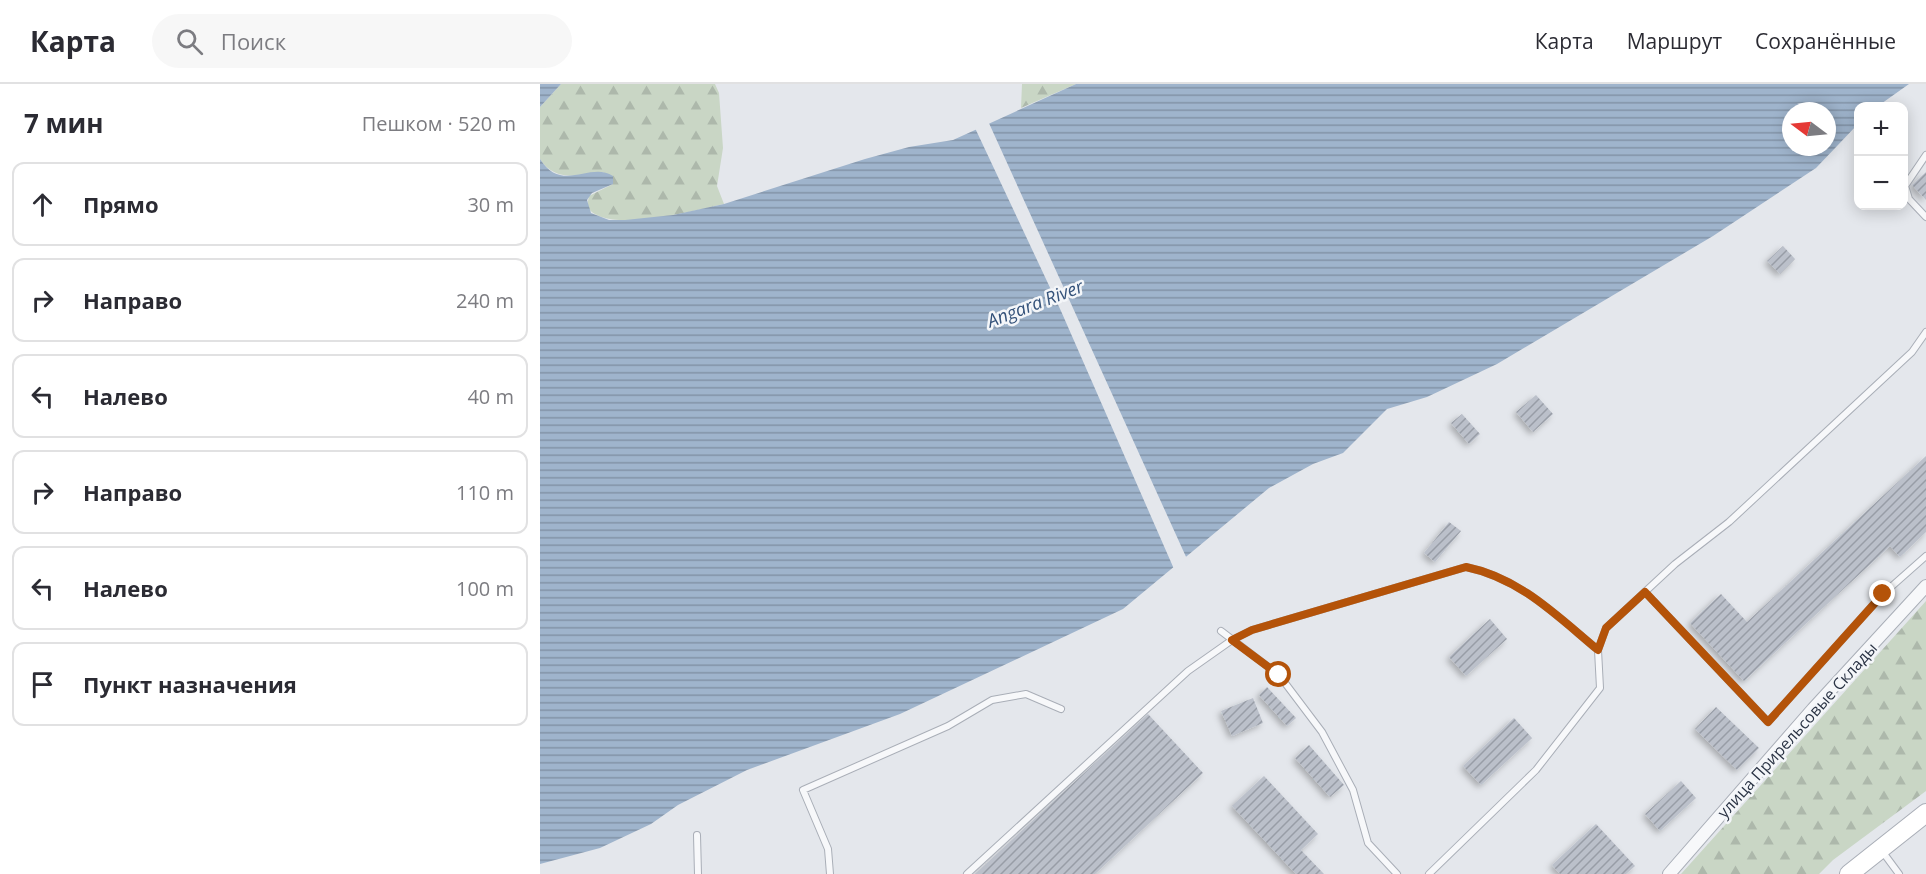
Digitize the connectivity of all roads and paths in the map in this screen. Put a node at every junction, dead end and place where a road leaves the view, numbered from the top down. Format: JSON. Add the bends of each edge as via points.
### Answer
{"nodes":[{"id":1,"x":1926,"y":155,"type":"edge"},
{"id":2,"x":1926,"y":217,"type":"edge"},
{"id":3,"x":1926,"y":332,"type":"edge"},
{"id":4,"x":1926,"y":556,"type":"edge"},
{"id":5,"x":1926,"y":586,"type":"edge"},
{"id":6,"x":1645,"y":592,"type":"junction"},
{"id":7,"x":1221,"y":631,"type":"dead end"},
{"id":8,"x":1232,"y":640,"type":"junction"},
{"id":9,"x":1598,"y":650,"type":"junction"},
{"id":10,"x":1061,"y":709,"type":"dead end"},
{"id":11,"x":1926,"y":813,"type":"edge"},
{"id":12,"x":697,"y":835,"type":"dead end"},
{"id":13,"x":1880,"y":848,"type":"junction"},
{"id":14,"x":698,"y":874,"type":"edge"},
{"id":15,"x":830,"y":874,"type":"edge"},
{"id":16,"x":967,"y":874,"type":"edge"},
{"id":17,"x":1396,"y":874,"type":"edge"},
{"id":18,"x":1430,"y":874,"type":"edge"},
{"id":19,"x":1668,"y":874,"type":"edge"},
{"id":20,"x":1849,"y":874,"type":"edge"},
{"id":21,"x":1899,"y":874,"type":"edge"}],
"edges":[{"from":1,"to":2,"type":"lane","via":[[1905,186],[1909,199]]},
{"from":3,"to":6,"type":"lane","via":[[1912,352],[1729,522]]},
{"from":4,"to":6,"type":"lane","via":[[1883,594],[1768,722]]},
{"from":5,"to":19,"type":"street","name":"улица Прирельсовые Склады"},
{"from":6,"to":9,"type":"lane","via":[[1606,628]]},
{"from":7,"to":8,"type":"lane"},
{"from":8,"to":9,"type":"lane","via":[[1263,627],[1466,567],[1488,572],[1527,591]]},
{"from":8,"to":16,"type":"lane","via":[[1180,678]]},
{"from":8,"to":17,"type":"lane","via":[[1279,675],[1322,732],[1353,790],[1368,843]]},
{"from":9,"to":18,"type":"lane","via":[[1600,688],[1536,770]]},
{"from":10,"to":15,"type":"lane","via":[[1026,694],[992,700],[948,726],[802,790],[828,849]]},
{"from":11,"to":13,"type":"main road"},
{"from":12,"to":14,"type":"lane"},
{"from":13,"to":20,"type":"main road"},
{"from":13,"to":21,"type":"lane"}]}
